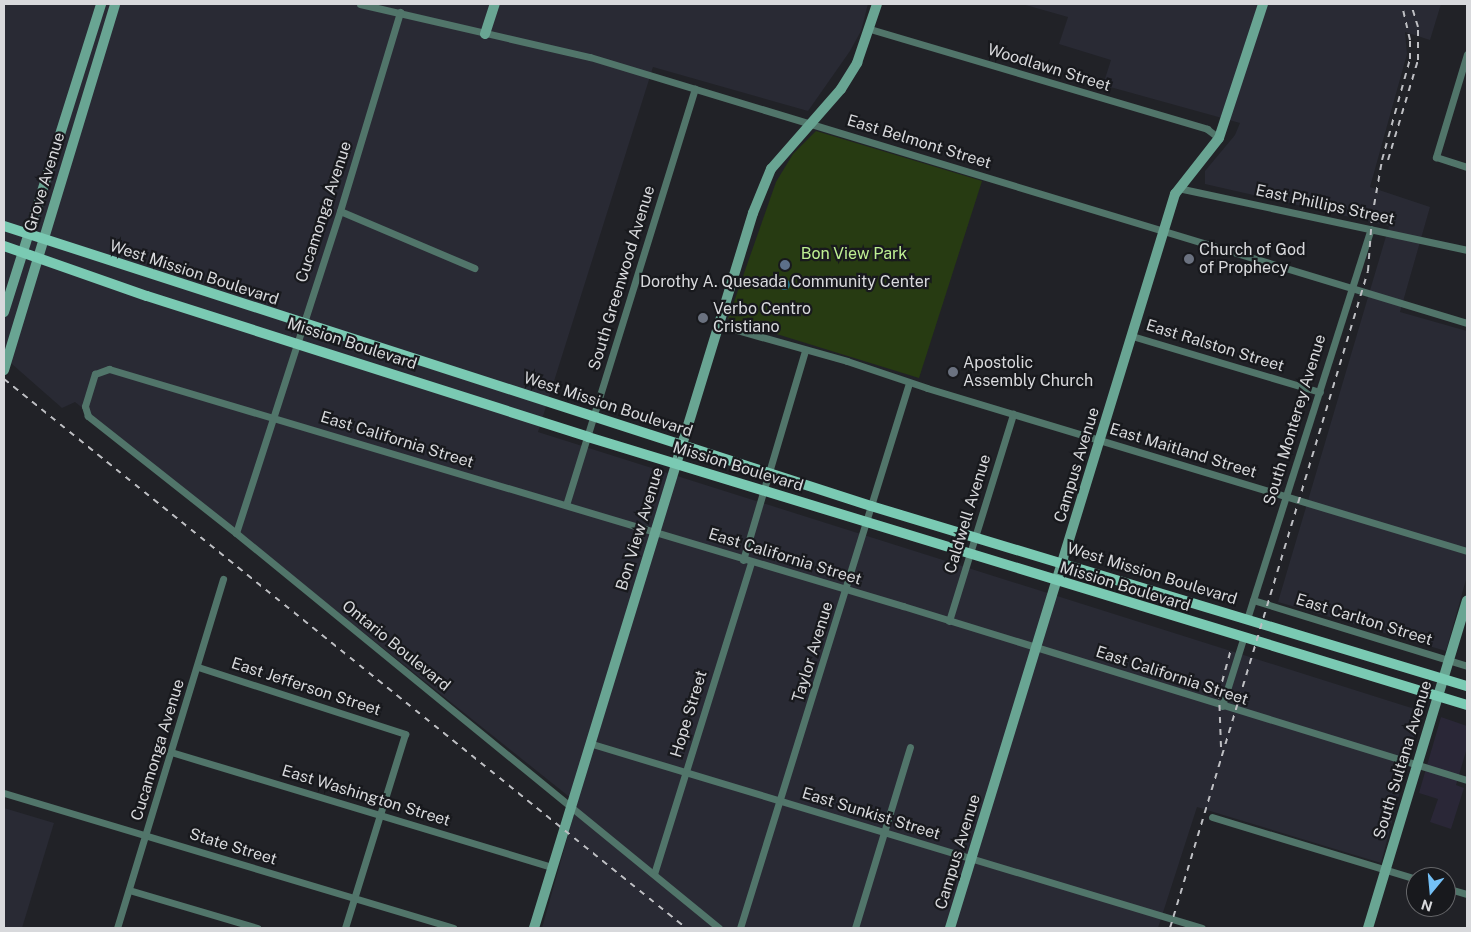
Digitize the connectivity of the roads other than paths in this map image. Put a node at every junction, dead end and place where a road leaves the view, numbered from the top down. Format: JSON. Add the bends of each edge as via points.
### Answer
{"nodes":[{"id":1,"x":101,"y":4,"type":"edge"},
{"id":2,"x":115,"y":4,"type":"edge"},
{"id":3,"x":360,"y":4,"type":"edge"},
{"id":4,"x":495,"y":4,"type":"edge"},
{"id":5,"x":877,"y":4,"type":"edge"},
{"id":6,"x":1263,"y":4,"type":"edge"},
{"id":7,"x":400,"y":12,"type":"junction"},
{"id":8,"x":870,"y":29,"type":"junction"},
{"id":9,"x":486,"y":34,"type":"junction"},
{"id":10,"x":1467,"y":54,"type":"edge"},
{"id":11,"x":695,"y":88,"type":"junction"},
{"id":12,"x":810,"y":124,"type":"junction"},
{"id":13,"x":1219,"y":138,"type":"junction"},
{"id":14,"x":1467,"y":167,"type":"edge"},
{"id":15,"x":1178,"y":188,"type":"junction"},
{"id":16,"x":340,"y":211,"type":"junction"},
{"id":17,"x":4,"y":226,"type":"edge"},
{"id":18,"x":1371,"y":228,"type":"junction"},
{"id":19,"x":1163,"y":230,"type":"junction"},
{"id":20,"x":29,"y":236,"type":"junction"},
{"id":21,"x":43,"y":240,"type":"junction"},
{"id":22,"x":4,"y":246,"type":"edge"},
{"id":23,"x":1467,"y":250,"type":"edge"},
{"id":24,"x":22,"y":253,"type":"junction"},
{"id":25,"x":39,"y":259,"type":"junction"},
{"id":26,"x":474,"y":268,"type":"dead end"},
{"id":27,"x":1351,"y":287,"type":"junction"},
{"id":28,"x":4,"y":312,"type":"edge"},
{"id":29,"x":1467,"y":322,"type":"edge"},
{"id":30,"x":303,"y":324,"type":"junction"},
{"id":31,"x":719,"y":325,"type":"junction"},
{"id":32,"x":1132,"y":336,"type":"junction"},
{"id":33,"x":297,"y":342,"type":"junction"},
{"id":34,"x":806,"y":351,"type":"junction"},
{"id":35,"x":4,"y":370,"type":"edge"},
{"id":36,"x":95,"y":374,"type":"joint"},
{"id":37,"x":909,"y":383,"type":"junction"},
{"id":38,"x":1320,"y":392,"type":"junction"},
{"id":39,"x":1012,"y":414,"type":"junction"},
{"id":40,"x":594,"y":416,"type":"junction"},
{"id":41,"x":273,"y":418,"type":"junction"},
{"id":42,"x":588,"y":436,"type":"junction"},
{"id":43,"x":1100,"y":441,"type":"junction"},
{"id":44,"x":682,"y":444,"type":"junction"},
{"id":45,"x":676,"y":464,"type":"junction"},
{"id":46,"x":768,"y":473,"type":"junction"},
{"id":47,"x":763,"y":490,"type":"junction"},
{"id":48,"x":1287,"y":497,"type":"junction"},
{"id":49,"x":566,"y":505,"type":"junction"},
{"id":50,"x":871,"y":506,"type":"junction"},
{"id":51,"x":866,"y":523,"type":"junction"},
{"id":52,"x":236,"y":532,"type":"junction"},
{"id":53,"x":656,"y":532,"type":"junction"},
{"id":54,"x":976,"y":538,"type":"junction"},
{"id":55,"x":1467,"y":551,"type":"edge"},
{"id":56,"x":970,"y":555,"type":"junction"},
{"id":57,"x":743,"y":560,"type":"junction"},
{"id":58,"x":751,"y":562,"type":"junction"},
{"id":59,"x":1064,"y":562,"type":"junction"},
{"id":60,"x":224,"y":579,"type":"dead end"},
{"id":61,"x":1058,"y":582,"type":"junction"},
{"id":62,"x":846,"y":591,"type":"junction"},
{"id":63,"x":1253,"y":600,"type":"junction"},
{"id":64,"x":1467,"y":601,"type":"edge"},
{"id":65,"x":1247,"y":619,"type":"junction"},
{"id":66,"x":949,"y":620,"type":"junction"},
{"id":67,"x":1243,"y":639,"type":"junction"},
{"id":68,"x":1037,"y":648,"type":"junction"},
{"id":69,"x":1449,"y":660,"type":"junction"},
{"id":70,"x":1467,"y":666,"type":"edge"},
{"id":71,"x":198,"y":667,"type":"junction"},
{"id":72,"x":1444,"y":679,"type":"junction"},
{"id":73,"x":1467,"y":686,"type":"edge"},
{"id":74,"x":1438,"y":696,"type":"junction"},
{"id":75,"x":1467,"y":705,"type":"edge"},
{"id":76,"x":1222,"y":706,"type":"junction"},
{"id":77,"x":589,"y":743,"type":"junction"},
{"id":78,"x":910,"y":747,"type":"dead end"},
{"id":79,"x":172,"y":752,"type":"junction"},
{"id":80,"x":1417,"y":765,"type":"junction"},
{"id":81,"x":685,"y":772,"type":"junction"},
{"id":82,"x":1467,"y":780,"type":"edge"},
{"id":83,"x":4,"y":793,"type":"edge"},
{"id":84,"x":780,"y":802,"type":"junction"},
{"id":85,"x":571,"y":807,"type":"junction"},
{"id":86,"x":380,"y":815,"type":"junction"},
{"id":87,"x":1212,"y":817,"type":"dead end"},
{"id":88,"x":884,"y":833,"type":"junction"},
{"id":89,"x":146,"y":835,"type":"junction"},
{"id":90,"x":971,"y":859,"type":"junction"},
{"id":91,"x":552,"y":867,"type":"junction"},
{"id":92,"x":1386,"y":870,"type":"junction"},
{"id":93,"x":654,"y":874,"type":"junction"},
{"id":94,"x":1406,"y":876,"type":"edge"},
{"id":95,"x":129,"y":890,"type":"junction"},
{"id":96,"x":354,"y":899,"type":"junction"},
{"id":97,"x":117,"y":928,"type":"edge"},
{"id":98,"x":257,"y":928,"type":"edge"},
{"id":99,"x":345,"y":928,"type":"edge"},
{"id":100,"x":453,"y":928,"type":"edge"},
{"id":101,"x":534,"y":928,"type":"edge"},
{"id":102,"x":719,"y":928,"type":"edge"},
{"id":103,"x":740,"y":928,"type":"edge"},
{"id":104,"x":855,"y":928,"type":"edge"},
{"id":105,"x":950,"y":928,"type":"edge"},
{"id":106,"x":1202,"y":928,"type":"edge"},
{"id":107,"x":1368,"y":928,"type":"edge"}],
"edges":[{"from":1,"to":20,"type":"street","name":"Grove Avenue"},
{"from":2,"to":21,"type":"street","name":"Grove Avenue"},
{"from":3,"to":7,"type":"street","name":"East Belmont Street"},
{"from":4,"to":9,"type":"street"},
{"from":5,"to":8,"type":"street","name":"Bon View Avenue"},
{"from":6,"to":13,"type":"street"},
{"from":7,"to":9,"type":"street","name":"East Belmont Street"},
{"from":7,"to":16,"type":"street","name":"Cucamonga Avenue"},
{"from":8,"to":12,"type":"street","name":"Bon View Avenue","via":[[858,63],[841,89]]},
{"from":8,"to":13,"type":"street","name":"Woodlawn Street","via":[[1207,129]]},
{"from":9,"to":11,"type":"street","name":"East Belmont Street","via":[[590,57]]},
{"from":10,"to":14,"type":"street","via":[[1436,157]]},
{"from":11,"to":12,"type":"street","name":"East Belmont Street"},
{"from":11,"to":40,"type":"street","name":"South Greenwood Avenue"},
{"from":12,"to":19,"type":"street","name":"East Belmont Street"},
{"from":12,"to":31,"type":"street","name":"Bon View Avenue","via":[[771,170],[753,213]]},
{"from":13,"to":15,"type":"street","name":"Campus Avenue"},
{"from":15,"to":18,"type":"street","name":"East Phillips Street"},
{"from":15,"to":19,"type":"street","name":"Campus Avenue"},
{"from":16,"to":26,"type":"street"},
{"from":16,"to":30,"type":"street","name":"Cucamonga Avenue"},
{"from":17,"to":20,"type":"main road"},
{"from":18,"to":23,"type":"street","name":"East Phillips Street"},
{"from":18,"to":27,"type":"street","name":"South Monterey Avenue"},
{"from":19,"to":27,"type":"street","name":"East Belmont Street"},
{"from":19,"to":32,"type":"street","name":"Campus Avenue"},
{"from":20,"to":21,"type":"main road","name":"West Mission Boulevard"},
{"from":20,"to":24,"type":"street","name":"Grove Avenue"},
{"from":21,"to":25,"type":"street","name":"Grove Avenue"},
{"from":21,"to":30,"type":"main road","name":"West Mission Boulevard"},
{"from":22,"to":24,"type":"main road","name":"Mission Boulevard"},
{"from":24,"to":25,"type":"main road","name":"Mission Boulevard"},
{"from":24,"to":28,"type":"street","name":"Grove Avenue"},
{"from":25,"to":33,"type":"main road","name":"Mission Boulevard"},
{"from":25,"to":35,"type":"street","name":"Grove Avenue"},
{"from":27,"to":29,"type":"street","name":"East Belmont Street"},
{"from":27,"to":38,"type":"street","name":"South Monterey Avenue"},
{"from":30,"to":33,"type":"street","name":"Cucamonga Avenue"},
{"from":30,"to":40,"type":"main road","name":"West Mission Boulevard"},
{"from":31,"to":34,"type":"street","name":"East Maitland Street"},
{"from":31,"to":44,"type":"street","name":"Bon View Avenue"},
{"from":32,"to":38,"type":"street","name":"East Ralston Street"},
{"from":32,"to":43,"type":"street","name":"Campus Avenue"},
{"from":33,"to":41,"type":"street","name":"Cucamonga Avenue"},
{"from":33,"to":42,"type":"main road","name":"Mission Boulevard"},
{"from":34,"to":37,"type":"street","name":"East Maitland Street","via":[[847,361]]},
{"from":34,"to":46,"type":"street"},
{"from":36,"to":41,"type":"street","name":"East California Street","via":[[109,369]]},
{"from":36,"to":52,"type":"street","name":"Ontario Boulevard","via":[[85,406],[88,416]]},
{"from":37,"to":39,"type":"street","name":"East Maitland Street"},
{"from":37,"to":50,"type":"street","name":"Taylor Avenue"},
{"from":38,"to":48,"type":"street","name":"South Monterey Avenue"},
{"from":39,"to":43,"type":"street","name":"East Maitland Street"},
{"from":39,"to":54,"type":"street","name":"Caldwell Avenue"},
{"from":40,"to":42,"type":"street","name":"South Greenwood Avenue"},
{"from":40,"to":44,"type":"main road","name":"West Mission Boulevard"},
{"from":41,"to":49,"type":"street","name":"East California Street"},
{"from":41,"to":52,"type":"street","name":"Cucamonga Avenue"},
{"from":42,"to":45,"type":"main road","name":"Mission Boulevard"},
{"from":42,"to":49,"type":"street","name":"South Greenwood Avenue"},
{"from":43,"to":48,"type":"street","name":"East Maitland Street"},
{"from":43,"to":59,"type":"street","name":"Campus Avenue"},
{"from":44,"to":45,"type":"street","name":"Bon View Avenue"},
{"from":44,"to":46,"type":"main road","name":"West Mission Boulevard"},
{"from":45,"to":47,"type":"main road","name":"Mission Boulevard"},
{"from":45,"to":53,"type":"street","name":"Bon View Avenue"},
{"from":46,"to":47,"type":"street"},
{"from":46,"to":50,"type":"main road","name":"West Mission Boulevard"},
{"from":47,"to":51,"type":"main road","name":"Mission Boulevard"},
{"from":47,"to":57,"type":"street"},
{"from":48,"to":55,"type":"street","name":"East Maitland Street"},
{"from":48,"to":63,"type":"street","name":"South Monterey Avenue"},
{"from":49,"to":53,"type":"street","name":"East California Street"},
{"from":50,"to":51,"type":"street","name":"Taylor Avenue"},
{"from":50,"to":54,"type":"main road","name":"West Mission Boulevard"},
{"from":51,"to":56,"type":"main road","name":"Mission Boulevard"},
{"from":51,"to":62,"type":"street","name":"Taylor Avenue"},
{"from":52,"to":85,"type":"street","name":"Ontario Boulevard"},
{"from":53,"to":57,"type":"street","name":"East California Street"},
{"from":53,"to":77,"type":"street","name":"Bon View Avenue"},
{"from":54,"to":56,"type":"street","name":"Caldwell Avenue"},
{"from":54,"to":59,"type":"main road","name":"West Mission Boulevard"},
{"from":56,"to":61,"type":"main road","name":"Mission Boulevard"},
{"from":56,"to":66,"type":"street","name":"Caldwell Avenue"},
{"from":57,"to":58,"type":"street","name":"East California Street"},
{"from":58,"to":62,"type":"street","name":"East California Street"},
{"from":58,"to":81,"type":"street","name":"Hope Street"},
{"from":59,"to":61,"type":"street","name":"Campus Avenue"},
{"from":59,"to":65,"type":"main road","name":"West Mission Boulevard"},
{"from":60,"to":71,"type":"street","name":"Cucamonga Avenue"},
{"from":61,"to":67,"type":"main road","name":"Mission Boulevard"},
{"from":61,"to":68,"type":"street","name":"Campus Avenue"},
{"from":62,"to":66,"type":"street","name":"East California Street"},
{"from":62,"to":84,"type":"street","name":"Taylor Avenue"},
{"from":63,"to":65,"type":"street","name":"South Monterey Avenue"},
{"from":63,"to":69,"type":"street","name":"East Carlton Street"},
{"from":64,"to":69,"type":"street","name":"South Sultana Avenue"},
{"from":65,"to":72,"type":"main road","name":"West Mission Boulevard"},
{"from":66,"to":68,"type":"street","name":"East California Street"},
{"from":67,"to":74,"type":"main road","name":"Mission Boulevard"},
{"from":67,"to":76,"type":"street"},
{"from":68,"to":76,"type":"street","name":"East California Street"},
{"from":68,"to":90,"type":"street","name":"Campus Avenue"},
{"from":69,"to":70,"type":"street","name":"East Carlton Street"},
{"from":69,"to":72,"type":"street","name":"South Sultana Avenue"},
{"from":71,"to":79,"type":"street","name":"Cucamonga Avenue"},
{"from":71,"to":86,"type":"street","name":"East Jefferson Street","via":[[406,734]]},
{"from":72,"to":73,"type":"main road","name":"West Mission Boulevard"},
{"from":72,"to":74,"type":"street","name":"South Sultana Avenue"},
{"from":74,"to":75,"type":"main road","name":"Mission Boulevard"},
{"from":74,"to":80,"type":"street","name":"South Sultana Avenue"},
{"from":76,"to":80,"type":"street","name":"East California Street"},
{"from":77,"to":81,"type":"street","name":"East Sunkist Street"},
{"from":77,"to":85,"type":"street","name":"Bon View Avenue"},
{"from":78,"to":88,"type":"street"},
{"from":79,"to":86,"type":"street","name":"East Washington Street"},
{"from":79,"to":89,"type":"street","name":"Cucamonga Avenue"},
{"from":80,"to":82,"type":"street","name":"East California Street"},
{"from":80,"to":92,"type":"street","name":"South Sultana Avenue"},
{"from":81,"to":84,"type":"street","name":"East Sunkist Street"},
{"from":81,"to":93,"type":"street","name":"Hope Street"},
{"from":83,"to":89,"type":"street","name":"State Street"},
{"from":84,"to":88,"type":"street","name":"East Sunkist Street"},
{"from":84,"to":103,"type":"street","name":"Taylor Avenue"},
{"from":85,"to":91,"type":"street","name":"Bon View Avenue"},
{"from":85,"to":93,"type":"street","name":"Ontario Boulevard"},
{"from":86,"to":91,"type":"street","name":"East Washington Street"},
{"from":86,"to":96,"type":"street"},
{"from":87,"to":92,"type":"street"},
{"from":88,"to":90,"type":"street","name":"East Sunkist Street"},
{"from":88,"to":104,"type":"street"},
{"from":89,"to":95,"type":"street","name":"Cucamonga Avenue"},
{"from":89,"to":96,"type":"street","name":"State Street"},
{"from":90,"to":105,"type":"street","name":"Campus Avenue"},
{"from":90,"to":106,"type":"street","name":"East Sunkist Street"},
{"from":91,"to":101,"type":"street","name":"Bon View Avenue"},
{"from":92,"to":94,"type":"street"},
{"from":92,"to":107,"type":"street","name":"South Sultana Avenue"},
{"from":93,"to":102,"type":"street","name":"Ontario Boulevard"},
{"from":95,"to":97,"type":"street","name":"Cucamonga Avenue"},
{"from":95,"to":98,"type":"street"},
{"from":96,"to":99,"type":"street"},
{"from":96,"to":100,"type":"street","name":"State Street"}]}
